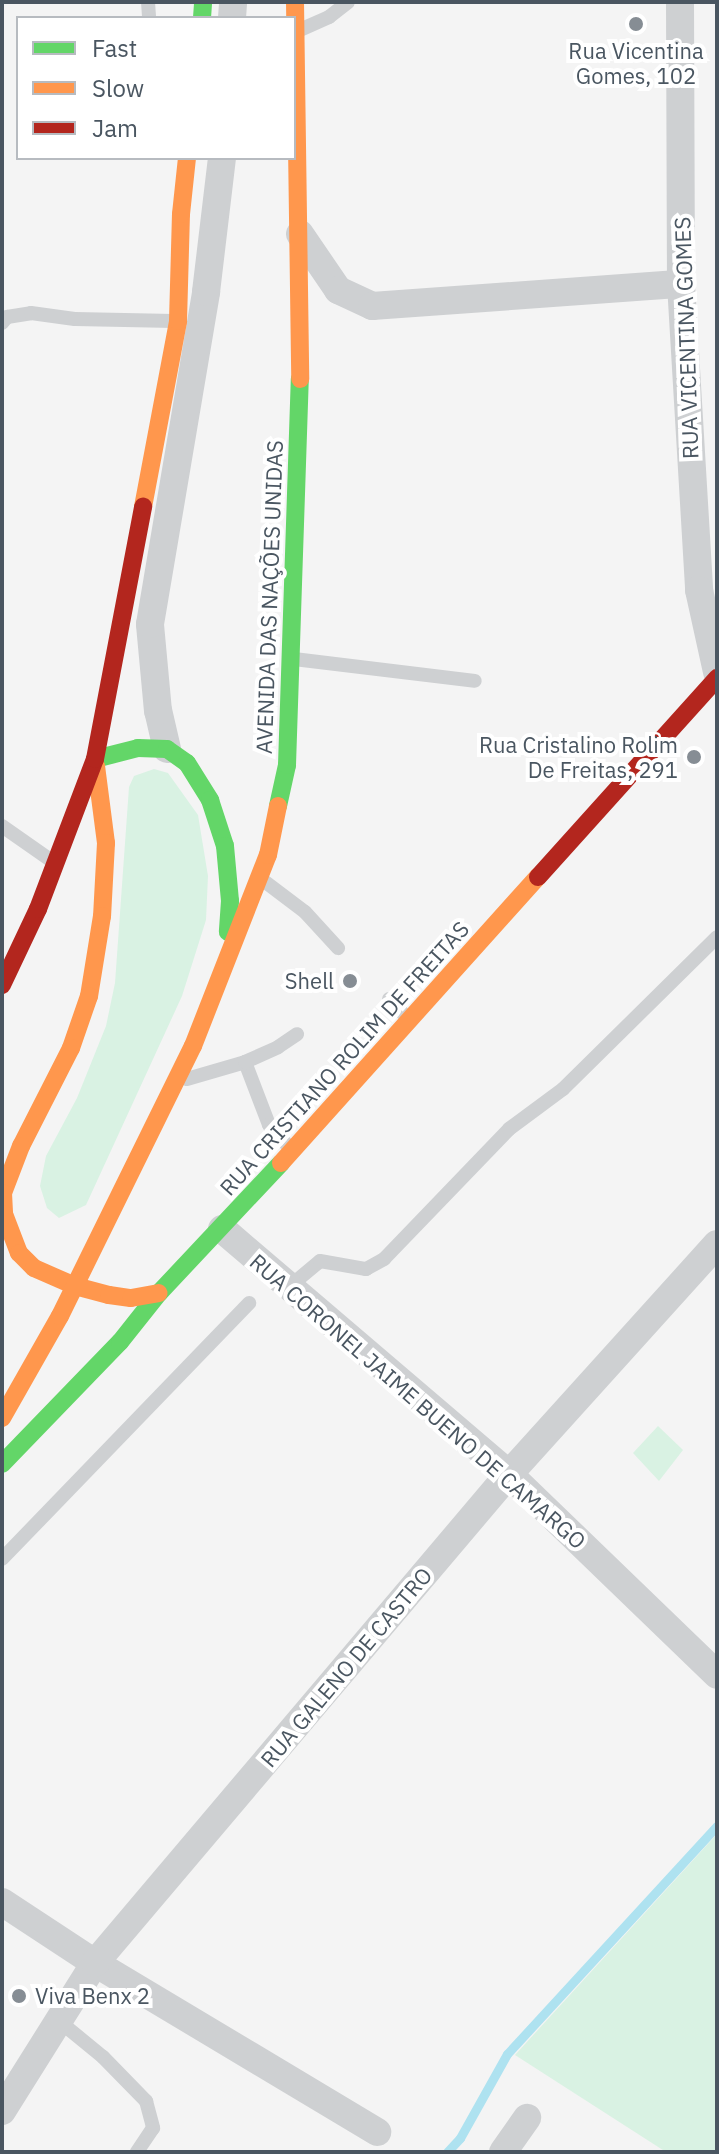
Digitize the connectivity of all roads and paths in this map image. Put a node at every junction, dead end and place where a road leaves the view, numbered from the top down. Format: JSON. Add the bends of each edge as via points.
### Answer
{"nodes":[{"id":1,"x":348,"y":2,"type":"edge"},
{"id":2,"x":680,"y":2,"type":"edge"},
{"id":3,"x":296,"y":31,"type":"edge"},
{"id":4,"x":296,"y":112,"type":"edge"},
{"id":5,"x":187,"y":160,"type":"edge"},
{"id":6,"x":222,"y":160,"type":"edge"},
{"id":7,"x":170,"y":172,"type":"dead end"},
{"id":8,"x":181,"y":214,"type":"junction"},
{"id":9,"x":299,"y":232,"type":"junction"},
{"id":10,"x":681,"y":284,"type":"junction"},
{"id":11,"x":178,"y":321,"type":"junction"},
{"id":12,"x":2,"y":323,"type":"edge"},
{"id":13,"x":294,"y":659,"type":"junction"},
{"id":14,"x":717,"y":672,"type":"edge"},
{"id":15,"x":717,"y":678,"type":"edge"},
{"id":16,"x":475,"y":681,"type":"dead end"},
{"id":17,"x":167,"y":749,"type":"junction"},
{"id":18,"x":95,"y":759,"type":"junction"},
{"id":19,"x":2,"y":827,"type":"edge"},
{"id":20,"x":55,"y":863,"type":"junction"},
{"id":21,"x":259,"y":878,"type":"junction"},
{"id":22,"x":717,"y":937,"type":"edge"},
{"id":23,"x":338,"y":948,"type":"dead end"},
{"id":24,"x":226,"y":966,"type":"junction"},
{"id":25,"x":2,"y":985,"type":"edge"},
{"id":26,"x":389,"y":999,"type":"dead end"},
{"id":27,"x":410,"y":1021,"type":"junction"},
{"id":28,"x":297,"y":1034,"type":"dead end"},
{"id":29,"x":245,"y":1062,"type":"junction"},
{"id":30,"x":175,"y":1082,"type":"junction"},
{"id":31,"x":293,"y":1151,"type":"junction"},
{"id":32,"x":222,"y":1229,"type":"junction"},
{"id":33,"x":717,"y":1244,"type":"edge"},
{"id":34,"x":75,"y":1286,"type":"junction"},
{"id":35,"x":289,"y":1287,"type":"junction"},
{"id":36,"x":159,"y":1293,"type":"junction"},
{"id":37,"x":249,"y":1303,"type":"dead end"},
{"id":38,"x":2,"y":1418,"type":"edge"},
{"id":39,"x":2,"y":1464,"type":"edge"},
{"id":40,"x":509,"y":1474,"type":"junction"},
{"id":41,"x":2,"y":1559,"type":"edge"},
{"id":42,"x":717,"y":1675,"type":"edge"},
{"id":43,"x":2,"y":1902,"type":"edge"},
{"id":44,"x":95,"y":1963,"type":"junction"},
{"id":45,"x":59,"y":2021,"type":"junction"},
{"id":46,"x":2,"y":2111,"type":"edge"},
{"id":47,"x":527,"y":2118,"type":"dead end"},
{"id":48,"x":377,"y":2132,"type":"dead end"},
{"id":49,"x":137,"y":2152,"type":"edge"},
{"id":50,"x":503,"y":2152,"type":"edge"}],
"edges":[{"from":1,"to":3,"type":"lane"},
{"from":2,"to":10,"type":"street","name":"RUA VICENTINA GOMES"},
{"from":4,"to":9,"type":"main road","name":"AVENIDA DAS NAÇÕES UNIDAS"},
{"from":5,"to":8,"type":"main road"},
{"from":6,"to":17,"type":"street","via":[[206,292],[150,624]]},
{"from":7,"to":8,"type":"lane"},
{"from":8,"to":11,"type":"main road"},
{"from":9,"to":10,"type":"street","via":[[338,290],[372,306]]},
{"from":9,"to":13,"type":"main road","name":"AVENIDA DAS NAÇÕES UNIDAS"},
{"from":10,"to":14,"type":"street","name":"RUA VICENTINA GOMES","via":[[699,590]]},
{"from":11,"to":12,"type":"lane","via":[[31,313],[7,317]]},
{"from":11,"to":18,"type":"main road"},
{"from":13,"to":16,"type":"lane"},
{"from":13,"to":21,"type":"main road","name":"AVENIDA DAS NAÇÕES UNIDAS","via":[[287,765]]},
{"from":15,"to":27,"type":"main road","name":"RUA CRISTIANO ROLIM DE FREITAS"},
{"from":17,"to":18,"type":"main road","via":[[138,748]]},
{"from":17,"to":24,"type":"main road","via":[[187,763],[210,800],[225,846],[230,901]]},
{"from":18,"to":20,"type":"main road"},
{"from":18,"to":34,"type":"main road","via":[[106,843],[102,916],[89,996],[71,1048],[3,1193],[4,1214],[19,1253],[34,1268]]},
{"from":19,"to":20,"type":"lane"},
{"from":20,"to":25,"type":"main road"},
{"from":21,"to":23,"type":"lane","via":[[305,912]]},
{"from":21,"to":24,"type":"main road","name":"AVENIDA DAS NAÇÕES UNIDAS"},
{"from":22,"to":35,"type":"lane","via":[[563,1089],[509,1129],[384,1259],[366,1269],[320,1261]]},
{"from":24,"to":30,"type":"main road","name":"AVENIDA DAS NAÇÕES UNIDAS"},
{"from":26,"to":27,"type":"lane"},
{"from":27,"to":31,"type":"main road","name":"RUA CRISTIANO ROLIM DE FREITAS"},
{"from":28,"to":29,"type":"lane"},
{"from":29,"to":30,"type":"lane"},
{"from":29,"to":31,"type":"lane","via":[[269,1125]]},
{"from":30,"to":34,"type":"main road","name":"AVENIDA DAS NAÇÕES UNIDAS"},
{"from":31,"to":32,"type":"main road","name":"RUA CRISTIANO ROLIM DE FREITAS"},
{"from":32,"to":35,"type":"street","name":"RUA CORONEL JAIME BUENO DE CAMARGO"},
{"from":32,"to":36,"type":"main road","name":"RUA CRISTIANO ROLIM DE FREITAS"},
{"from":33,"to":40,"type":"street","name":"RUA GALENO DE CASTRO"},
{"from":34,"to":36,"type":"main road","via":[[131,1298]]},
{"from":34,"to":38,"type":"main road","name":"AVENIDA DAS NAÇÕES UNIDAS"},
{"from":35,"to":40,"type":"street","name":"RUA CORONEL JAIME BUENO DE CAMARGO"},
{"from":36,"to":39,"type":"main road","name":"RUA CRISTIANO ROLIM DE FREITAS","via":[[120,1342]]},
{"from":37,"to":41,"type":"lane"},
{"from":40,"to":42,"type":"street","name":"RUA CORONEL JAIME BUENO DE CAMARGO"},
{"from":40,"to":44,"type":"street","name":"RUA GALENO DE CASTRO"},
{"from":43,"to":44,"type":"street"},
{"from":44,"to":45,"type":"street","name":"RUA GALENO DE CASTRO"},
{"from":44,"to":48,"type":"street"},
{"from":45,"to":46,"type":"street","name":"RUA GALENO DE CASTRO"},
{"from":45,"to":49,"type":"lane","via":[[146,2101],[153,2128]]},
{"from":47,"to":50,"type":"street"}]}
